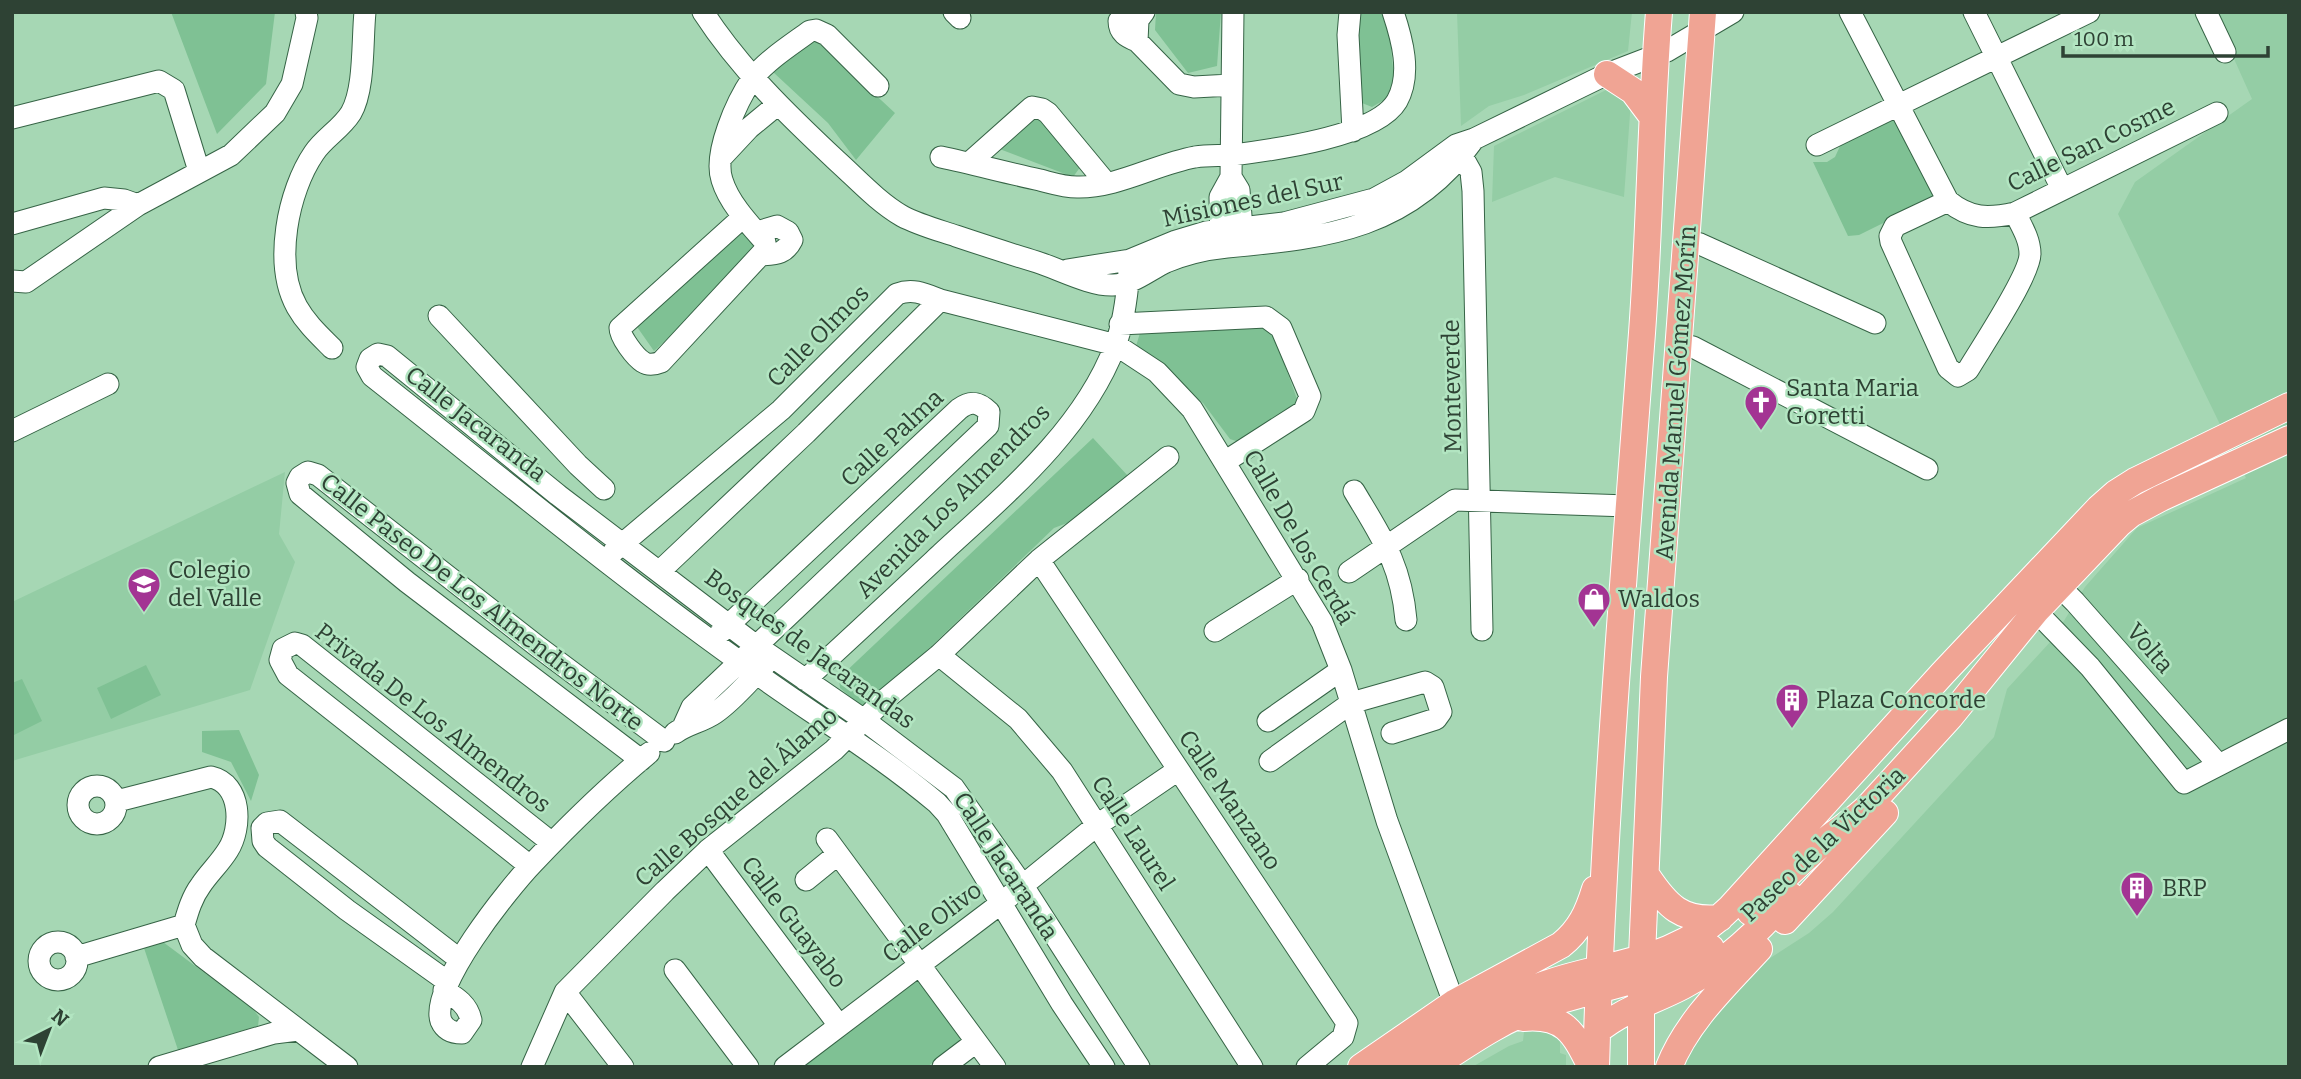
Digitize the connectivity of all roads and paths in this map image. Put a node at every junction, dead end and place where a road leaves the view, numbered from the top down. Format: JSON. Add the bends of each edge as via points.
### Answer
{"nodes":[{"id":1,"x":306,"y":12,"type":"edge"},
{"id":2,"x":365,"y":12,"type":"edge"},
{"id":3,"x":703,"y":12,"type":"edge"},
{"id":4,"x":1233,"y":12,"type":"edge"},
{"id":5,"x":1350,"y":12,"type":"edge"},
{"id":6,"x":1394,"y":12,"type":"edge"},
{"id":7,"x":1659,"y":12,"type":"edge"},
{"id":8,"x":1733,"y":12,"type":"edge"},
{"id":9,"x":1850,"y":12,"type":"edge"},
{"id":10,"x":1974,"y":12,"type":"edge"},
{"id":11,"x":2090,"y":12,"type":"edge"},
{"id":12,"x":2206,"y":12,"type":"edge"},
{"id":13,"x":1143,"y":13,"type":"edge"},
{"id":14,"x":1703,"y":21,"type":"edge"},
{"id":15,"x":2225,"y":52,"type":"dead end"},
{"id":16,"x":1656,"y":55,"type":"junction"},
{"id":17,"x":1996,"y":58,"type":"junction"},
{"id":18,"x":1607,"y":74,"type":"junction"},
{"id":19,"x":753,"y":78,"type":"junction"},
{"id":20,"x":1231,"y":85,"type":"junction"},
{"id":21,"x":878,"y":86,"type":"dead end"},
{"id":22,"x":777,"y":105,"type":"junction"},
{"id":23,"x":1898,"y":106,"type":"junction"},
{"id":24,"x":2217,"y":113,"type":"dead end"},
{"id":25,"x":1651,"y":115,"type":"junction"},
{"id":26,"x":12,"y":118,"type":"edge"},
{"id":27,"x":741,"y":120,"type":"junction"},
{"id":28,"x":1353,"y":131,"type":"junction"},
{"id":29,"x":1818,"y":145,"type":"dead end"},
{"id":30,"x":1464,"y":146,"type":"junction"},
{"id":31,"x":1231,"y":155,"type":"junction"},
{"id":32,"x":941,"y":157,"type":"dead end"},
{"id":33,"x":969,"y":163,"type":"junction"},
{"id":34,"x":199,"y":171,"type":"junction"},
{"id":35,"x":1106,"y":183,"type":"junction"},
{"id":36,"x":2062,"y":189,"type":"junction"},
{"id":37,"x":1948,"y":201,"type":"junction"},
{"id":38,"x":138,"y":205,"type":"junction"},
{"id":39,"x":2015,"y":212,"type":"junction"},
{"id":40,"x":12,"y":224,"type":"edge"},
{"id":41,"x":750,"y":225,"type":"junction"},
{"id":42,"x":1232,"y":238,"type":"junction"},
{"id":43,"x":1688,"y":241,"type":"junction"},
{"id":44,"x":1130,"y":260,"type":"junction"},
{"id":45,"x":1065,"y":271,"type":"junction"},
{"id":46,"x":12,"y":281,"type":"edge"},
{"id":47,"x":1128,"y":282,"type":"junction"},
{"id":48,"x":940,"y":300,"type":"junction"},
{"id":49,"x":439,"y":316,"type":"dead end"},
{"id":50,"x":1875,"y":323,"type":"dead end"},
{"id":51,"x":1118,"y":334,"type":"junction"},
{"id":52,"x":1679,"y":344,"type":"junction"},
{"id":53,"x":332,"y":348,"type":"dead end"},
{"id":54,"x":370,"y":359,"type":"joint"},
{"id":55,"x":108,"y":384,"type":"dead end"},
{"id":56,"x":2289,"y":406,"type":"edge"},
{"id":57,"x":781,"y":410,"type":"junction"},
{"id":58,"x":12,"y":431,"type":"edge"},
{"id":59,"x":806,"y":433,"type":"junction"},
{"id":60,"x":486,"y":437,"type":"junction"},
{"id":61,"x":2289,"y":439,"type":"edge"},
{"id":62,"x":472,"y":455,"type":"junction"},
{"id":63,"x":1168,"y":457,"type":"dead end"},
{"id":64,"x":1226,"y":461,"type":"junction"},
{"id":65,"x":1630,"y":464,"type":"junction"},
{"id":66,"x":1668,"y":468,"type":"junction"},
{"id":67,"x":1927,"y":469,"type":"dead end"},
{"id":68,"x":1354,"y":491,"type":"dead end"},
{"id":69,"x":1481,"y":499,"type":"junction"},
{"id":70,"x":566,"y":500,"type":"junction"},
{"id":71,"x":1628,"y":506,"type":"junction"},
{"id":72,"x":853,"y":510,"type":"junction"},
{"id":73,"x":562,"y":524,"type":"junction"},
{"id":74,"x":1665,"y":531,"type":"junction"},
{"id":75,"x":874,"y":533,"type":"junction"},
{"id":76,"x":623,"y":543,"type":"junction"},
{"id":77,"x":1387,"y":546,"type":"junction"},
{"id":78,"x":425,"y":559,"type":"junction"},
{"id":79,"x":605,"y":559,"type":"junction"},
{"id":80,"x":1039,"y":560,"type":"junction"},
{"id":81,"x":660,"y":571,"type":"junction"},
{"id":82,"x":1349,"y":572,"type":"dead end"},
{"id":83,"x":2050,"y":577,"type":"junction"},
{"id":84,"x":1298,"y":579,"type":"junction"},
{"id":85,"x":407,"y":582,"type":"junction"},
{"id":86,"x":2027,"y":602,"type":"junction"},
{"id":87,"x":1406,"y":620,"type":"dead end"},
{"id":88,"x":729,"y":625,"type":"junction"},
{"id":89,"x":1482,"y":630,"type":"dead end"},
{"id":90,"x":1215,"y":631,"type":"dead end"},
{"id":91,"x":1978,"y":638,"type":"junction"},
{"id":92,"x":712,"y":640,"type":"junction"},
{"id":93,"x":537,"y":646,"type":"junction"},
{"id":94,"x":764,"y":651,"type":"junction"},
{"id":95,"x":939,"y":655,"type":"junction"},
{"id":96,"x":748,"y":667,"type":"junction"},
{"id":97,"x":519,"y":670,"type":"junction"},
{"id":98,"x":1341,"y":670,"type":"junction"},
{"id":99,"x":805,"y":680,"type":"junction"},
{"id":100,"x":1351,"y":703,"type":"junction"},
{"id":101,"x":1950,"y":717,"type":"junction"},
{"id":102,"x":864,"y":720,"type":"junction"},
{"id":103,"x":1268,"y":721,"type":"dead end"},
{"id":104,"x":2289,"y":729,"type":"edge"},
{"id":105,"x":1392,"y":733,"type":"dead end"},
{"id":106,"x":849,"y":735,"type":"junction"},
{"id":107,"x":417,"y":738,"type":"junction"},
{"id":108,"x":664,"y":741,"type":"junction"},
{"id":109,"x":641,"y":760,"type":"junction"},
{"id":110,"x":399,"y":761,"type":"junction"},
{"id":111,"x":1270,"y":761,"type":"dead end"},
{"id":112,"x":2218,"y":764,"type":"junction"},
{"id":113,"x":1178,"y":770,"type":"junction"},
{"id":114,"x":117,"y":801,"type":"dead end"},
{"id":115,"x":1096,"y":826,"type":"junction"},
{"id":116,"x":1831,"y":836,"type":"junction"},
{"id":117,"x":552,"y":843,"type":"junction"},
{"id":118,"x":708,"y":850,"type":"junction"},
{"id":119,"x":1605,"y":850,"type":"junction"},
{"id":120,"x":530,"y":866,"type":"junction"},
{"id":121,"x":1647,"y":876,"type":"junction"},
{"id":122,"x":806,"y":880,"type":"dead end"},
{"id":123,"x":363,"y":886,"type":"junction"},
{"id":124,"x":1023,"y":886,"type":"junction"},
{"id":125,"x":1000,"y":904,"type":"junction"},
{"id":126,"x":1644,"y":904,"type":"junction"},
{"id":127,"x":347,"y":911,"type":"junction"},
{"id":128,"x":1720,"y":918,"type":"junction"},
{"id":129,"x":184,"y":925,"type":"junction"},
{"id":130,"x":76,"y":957,"type":"dead end"},
{"id":131,"x":459,"y":959,"type":"junction"},
{"id":132,"x":920,"y":964,"type":"junction"},
{"id":133,"x":1598,"y":969,"type":"junction"},
{"id":134,"x":675,"y":970,"type":"dead end"},
{"id":135,"x":1641,"y":981,"type":"junction"},
{"id":136,"x":1088,"y":987,"type":"junction"},
{"id":137,"x":565,"y":992,"type":"junction"},
{"id":138,"x":1062,"y":1003,"type":"junction"},
{"id":139,"x":1454,"y":1003,"type":"junction"},
{"id":140,"x":1507,"y":1020,"type":"junction"},
{"id":141,"x":838,"y":1024,"type":"junction"},
{"id":142,"x":298,"y":1030,"type":"junction"},
{"id":143,"x":1597,"y":1031,"type":"junction"},
{"id":144,"x":976,"y":1042,"type":"junction"},
{"id":145,"x":1312,"y":1066,"type":"edge"},
{"id":146,"x":159,"y":1067,"type":"edge"},
{"id":147,"x":347,"y":1067,"type":"edge"},
{"id":148,"x":532,"y":1067,"type":"edge"},
{"id":149,"x":623,"y":1067,"type":"edge"},
{"id":150,"x":748,"y":1067,"type":"edge"},
{"id":151,"x":785,"y":1067,"type":"edge"},
{"id":152,"x":943,"y":1067,"type":"edge"},
{"id":153,"x":995,"y":1067,"type":"edge"},
{"id":154,"x":1104,"y":1067,"type":"edge"},
{"id":155,"x":1139,"y":1067,"type":"edge"},
{"id":156,"x":1252,"y":1067,"type":"edge"},
{"id":157,"x":1361,"y":1067,"type":"edge"},
{"id":158,"x":1389,"y":1067,"type":"edge"},
{"id":159,"x":1432,"y":1067,"type":"edge"},
{"id":160,"x":1594,"y":1067,"type":"edge"},
{"id":161,"x":1641,"y":1067,"type":"edge"},
{"id":162,"x":1669,"y":1067,"type":"edge"}],
"edges":[{"from":1,"to":34,"type":"street","via":[[292,84],[275,113],[231,155]]},
{"from":2,"to":53,"type":"street","via":[[359,92],[352,112],[316,149],[290,206],[287,228],[288,286],[309,326]]},
{"from":3,"to":19,"type":"street"},
{"from":4,"to":20,"type":"street"},
{"from":5,"to":28,"type":"street"},
{"from":6,"to":28,"type":"street","via":[[1405,57],[1396,102]]},
{"from":7,"to":16,"type":"main road","name":"Avenida Manuel Gómez Morín"},
{"from":8,"to":14,"type":"street"},
{"from":9,"to":23,"type":"street"},
{"from":10,"to":17,"type":"street"},
{"from":11,"to":17,"type":"street"},
{"from":12,"to":15,"type":"street"},
{"from":13,"to":20,"type":"street","via":[[1137,41],[1179,84],[1194,88]]},
{"from":14,"to":16,"type":"street","via":[[1684,42]]},
{"from":14,"to":43,"type":"main road","name":"Avenida Manuel Gómez Morín"},
{"from":16,"to":18,"type":"street"},
{"from":16,"to":25,"type":"main road","name":"Avenida Manuel Gómez Morín"},
{"from":17,"to":23,"type":"street"},
{"from":17,"to":36,"type":"street"},
{"from":18,"to":25,"type":"main road","via":[[1633,90]]},
{"from":18,"to":30,"type":"street"},
{"from":19,"to":21,"type":"street","via":[[816,30],[827,35]]},
{"from":19,"to":22,"type":"street"},
{"from":19,"to":27,"type":"street"},
{"from":20,"to":31,"type":"street"},
{"from":22,"to":27,"type":"street"},
{"from":22,"to":45,"type":"street","via":[[904,217]]},
{"from":23,"to":29,"type":"street"},
{"from":23,"to":37,"type":"street"},
{"from":24,"to":36,"type":"street","name":"Calle San Cosme"},
{"from":25,"to":65,"type":"main road","name":"Avenida Manuel Gómez Morín","via":[[1641,344]]},
{"from":26,"to":34,"type":"street","via":[[159,81],[174,90]]},
{"from":27,"to":41,"type":"street","via":[[723,140],[721,179]]},
{"from":28,"to":31,"type":"street"},
{"from":30,"to":42,"type":"street","name":"Misiones del Sur","via":[[1450,171],[1377,220],[1306,239]]},
{"from":30,"to":69,"type":"street","name":"Monteverde","via":[[1473,191]]},
{"from":31,"to":35,"type":"street","via":[[1178,160]]},
{"from":31,"to":42,"type":"street","via":[[1231,177],[1220,197]]},
{"from":32,"to":33,"type":"street"},
{"from":33,"to":35,"type":"street","via":[[1075,187]]},
{"from":33,"to":35,"type":"street","via":[[1037,107],[1048,113]]},
{"from":34,"to":38,"type":"street"},
{"from":36,"to":39,"type":"street","name":"Calle San Cosme"},
{"from":37,"to":39,"type":"street","name":"Calle San Cosme","via":[[1982,218]]},
{"from":37,"to":39,"type":"street","via":[[1895,226],[1890,236],[1948,368],[1958,376],[1968,370],[2026,271],[2030,252]]},
{"from":38,"to":40,"type":"street","via":[[104,198]]},
{"from":38,"to":46,"type":"street","via":[[26,282]]},
{"from":41,"to":41,"type":"street","via":[[766,245],[762,255],[661,362],[644,363],[621,337],[623,323]]},
{"from":42,"to":44,"type":"street","name":"Misiones del Sur","via":[[1176,241]]},
{"from":42,"to":47,"type":"street","name":"Misiones del Sur","via":[[1168,261]]},
{"from":43,"to":50,"type":"street"},
{"from":43,"to":52,"type":"main road","name":"Avenida Manuel Gómez Morín"},
{"from":44,"to":45,"type":"street","name":"Misiones del Sur"},
{"from":44,"to":47,"type":"street","name":"Avenida Los Almendros"},
{"from":45,"to":47,"type":"street","via":[[1100,284]]},
{"from":47,"to":51,"type":"street","name":"Avenida Los Almendros"},
{"from":48,"to":51,"type":"street","name":"Calle De los Cerdá"},
{"from":48,"to":57,"type":"street","name":"Calle Olmos","via":[[917,291],[897,295]]},
{"from":48,"to":59,"type":"street"},
{"from":49,"to":70,"type":"street","name":"Calle Jacaranda","via":[[591,477]]},
{"from":51,"to":64,"type":"street","name":"Calle De los Cerdá","via":[[1175,389]]},
{"from":51,"to":64,"type":"street","via":[[1266,317],[1281,328],[1310,401],[1304,411]]},
{"from":51,"to":99,"type":"street","name":"Avenida Los Almendros","via":[[1093,391],[1049,449]]},
{"from":52,"to":66,"type":"main road","name":"Avenida Manuel Gómez Morín"},
{"from":52,"to":67,"type":"street","via":[[1693,347]]},
{"from":54,"to":60,"type":"street","name":"Bosques de Jacarandas","via":[[378,354],[387,356]]},
{"from":54,"to":62,"type":"street","name":"Calle Jacaranda","via":[[372,376]]},
{"from":55,"to":58,"type":"street"},
{"from":56,"to":83,"type":"main road","via":[[2116,493]]},
{"from":57,"to":59,"type":"street"},
{"from":57,"to":76,"type":"street","name":"Calle Olmos"},
{"from":59,"to":81,"type":"street"},
{"from":60,"to":62,"type":"street"},
{"from":60,"to":70,"type":"street","name":"Bosques de Jacarandas"},
{"from":61,"to":83,"type":"main road","via":[[2131,514]]},
{"from":62,"to":73,"type":"street","name":"Calle Jacaranda"},
{"from":63,"to":80,"type":"street","name":"Calle Bosque del Álamo"},
{"from":64,"to":84,"type":"street","name":"Calle De los Cerdá"},
{"from":65,"to":66,"type":"main road","via":[[1651,475]]},
{"from":65,"to":71,"type":"main road","name":"Avenida Manuel Gómez Morín"},
{"from":66,"to":74,"type":"main road","name":"Avenida Manuel Gómez Morín"},
{"from":68,"to":77,"type":"street"},
{"from":69,"to":71,"type":"street"},
{"from":69,"to":77,"type":"street","via":[[1455,500]]},
{"from":69,"to":89,"type":"street","name":"Monteverde"},
{"from":70,"to":73,"type":"street","name":"Calle Jacaranda"},
{"from":70,"to":76,"type":"street","name":"Bosques de Jacarandas"},
{"from":71,"to":74,"type":"main road","via":[[1646,511]]},
{"from":71,"to":119,"type":"main road","name":"Avenida Manuel Gómez Morín"},
{"from":72,"to":75,"type":"street"},
{"from":72,"to":75,"type":"street","name":"Calle Palma","via":[[959,409],[971,402],[982,406],[990,416],[988,426]]},
{"from":72,"to":88,"type":"street","name":"Calle Palma"},
{"from":73,"to":79,"type":"street","name":"Calle Jacaranda"},
{"from":74,"to":121,"type":"main road","name":"Avenida Manuel Gómez Morín"},
{"from":75,"to":94,"type":"street","name":"Calle Palma"},
{"from":76,"to":79,"type":"street","name":"Calle Olmos"},
{"from":76,"to":81,"type":"street","name":"Bosques de Jacarandas"},
{"from":77,"to":82,"type":"street"},
{"from":77,"to":87,"type":"street","via":[[1400,578]]},
{"from":78,"to":85,"type":"street"},
{"from":78,"to":85,"type":"street","name":"Calle Paseo De Los Almendros Norte","via":[[318,475],[308,472],[300,477],[300,494]]},
{"from":78,"to":93,"type":"street","name":"Calle Paseo De Los Almendros Norte"},
{"from":79,"to":92,"type":"street","name":"Calle Jacaranda"},
{"from":80,"to":95,"type":"street","name":"Calle Bosque del Álamo"},
{"from":80,"to":113,"type":"street","name":"Calle Manzano"},
{"from":81,"to":88,"type":"street","name":"Bosques de Jacarandas"},
{"from":83,"to":86,"type":"main road"},
{"from":83,"to":112,"type":"street","name":"Volta"},
{"from":84,"to":90,"type":"street"},
{"from":84,"to":98,"type":"street","name":"Calle De los Cerdá"},
{"from":85,"to":97,"type":"street","name":"Calle Paseo De Los Almendros Norte"},
{"from":86,"to":91,"type":"main road"},
{"from":86,"to":101,"type":"main road","name":"Paseo de la Victoria"},
{"from":86,"to":112,"type":"street","via":[[2090,667],[2184,783]]},
{"from":88,"to":92,"type":"street","name":"Calle Palma"},
{"from":88,"to":94,"type":"street","name":"Bosques de Jacarandas"},
{"from":91,"to":116,"type":"main road","via":[[1956,685],[1850,804]]},
{"from":91,"to":128,"type":"main road"},
{"from":92,"to":96,"type":"street","name":"Calle Jacaranda"},
{"from":93,"to":97,"type":"street"},
{"from":93,"to":108,"type":"street","name":"Calle Paseo De Los Almendros Norte"},
{"from":94,"to":96,"type":"street","name":"Calle Palma"},
{"from":94,"to":99,"type":"street","name":"Bosques de Jacarandas"},
{"from":95,"to":102,"type":"street","name":"Calle Bosque del Álamo"},
{"from":95,"to":115,"type":"street","name":"Calle Laurel","via":[[1034,735]]},
{"from":96,"to":106,"type":"street","name":"Calle Jacaranda"},
{"from":96,"to":108,"type":"street","name":"Calle Palma","via":[[718,711]]},
{"from":97,"to":109,"type":"street","name":"Calle Paseo De Los Almendros Norte"},
{"from":98,"to":100,"type":"street","name":"Calle De los Cerdá"},
{"from":98,"to":103,"type":"street"},
{"from":99,"to":102,"type":"street","name":"Bosques de Jacarandas"},
{"from":100,"to":105,"type":"street","via":[[1425,682],[1433,687],[1441,712],[1436,719]]},
{"from":100,"to":111,"type":"street"},
{"from":100,"to":139,"type":"street","name":"Calle De los Cerdá","via":[[1387,821]]},
{"from":101,"to":116,"type":"main road","name":"Paseo de la Victoria","via":[[1854,821]]},
{"from":101,"to":162,"type":"main road","via":[[1931,753],[1894,804],[1710,1004],[1681,1042]]},
{"from":102,"to":106,"type":"street","name":"Calle Bosque del Álamo"},
{"from":102,"to":124,"type":"street","name":"Bosques de Jacarandas","via":[[954,788]]},
{"from":104,"to":112,"type":"street"},
{"from":106,"to":118,"type":"street","name":"Calle Bosque del Álamo"},
{"from":106,"to":125,"type":"street","name":"Calle Jacaranda","via":[[947,814]]},
{"from":107,"to":110,"type":"street"},
{"from":107,"to":110,"type":"street","name":"Privada De Los Almendros","via":[[302,645],[283,649],[280,660],[288,675]]},
{"from":107,"to":117,"type":"street","name":"Privada De Los Almendros"},
{"from":108,"to":109,"type":"street","name":"Calle Palma"},
{"from":109,"to":117,"type":"street","name":"Calle Palma"},
{"from":110,"to":120,"type":"street","name":"Privada De Los Almendros"},
{"from":113,"to":115,"type":"street","name":"Calle Olivo"},
{"from":113,"to":145,"type":"street","name":"Calle Manzano","via":[[1347,1023],[1343,1037]]},
{"from":114,"to":129,"type":"street","via":[[211,777],[233,793],[237,804],[230,848],[201,884]]},
{"from":115,"to":124,"type":"street","name":"Calle Olivo"},
{"from":115,"to":156,"type":"street","name":"Calle Laurel"},
{"from":116,"to":135,"type":"main road","via":[[1788,897],[1741,947],[1682,987]]},
{"from":117,"to":120,"type":"street","name":"Calle Palma"},
{"from":118,"to":137,"type":"street","name":"Calle Bosque del Álamo"},
{"from":118,"to":141,"type":"street","name":"Calle Guayabo"},
{"from":119,"to":133,"type":"main road","name":"Avenida Manuel Gómez Morín"},
{"from":119,"to":139,"type":"main road","via":[[1588,911],[1574,934]]},
{"from":120,"to":131,"type":"street","name":"Calle Palma"},
{"from":121,"to":126,"type":"main road","name":"Avenida Manuel Gómez Morín"},
{"from":121,"to":128,"type":"main road","via":[[1673,908],[1703,920]]},
{"from":122,"to":132,"type":"street","via":[[832,847]]},
{"from":123,"to":127,"type":"street"},
{"from":123,"to":127,"type":"street","via":[[280,821],[262,828],[267,847]]},
{"from":123,"to":131,"type":"street"},
{"from":124,"to":125,"type":"street","name":"Calle Olivo"},
{"from":124,"to":136,"type":"street","name":"Bosques de Jacarandas"},
{"from":125,"to":132,"type":"street","name":"Calle Olivo"},
{"from":125,"to":138,"type":"street","name":"Calle Jacaranda"},
{"from":126,"to":133,"type":"main road"},
{"from":126,"to":135,"type":"main road","name":"Avenida Manuel Gómez Morín"},
{"from":127,"to":131,"type":"street","name":"Calle Palma","via":[[446,986]]},
{"from":128,"to":135,"type":"main road"},
{"from":129,"to":130,"type":"street"},
{"from":129,"to":142,"type":"street","via":[[203,957]]},
{"from":132,"to":141,"type":"street","name":"Calle Olivo"},
{"from":132,"to":144,"type":"street"},
{"from":133,"to":135,"type":"main road"},
{"from":133,"to":140,"type":"main road","via":[[1537,1008]]},
{"from":133,"to":143,"type":"main road","name":"Avenida Manuel Gómez Morín"},
{"from":133,"to":158,"type":"main road","via":[[1515,982],[1436,1029]]},
{"from":134,"to":150,"type":"street"},
{"from":135,"to":143,"type":"main road"},
{"from":135,"to":161,"type":"main road","name":"Avenida Manuel Gómez Morín"},
{"from":136,"to":138,"type":"street"},
{"from":136,"to":155,"type":"street","name":"Bosques de Jacarandas"},
{"from":137,"to":148,"type":"street","name":"Calle Bosque del Álamo"},
{"from":137,"to":149,"type":"street"},
{"from":138,"to":154,"type":"street","name":"Calle Jacaranda"},
{"from":139,"to":157,"type":"main road"},
{"from":140,"to":159,"type":"main road"},
{"from":140,"to":160,"type":"main road","via":[[1538,1017],[1560,1023]]},
{"from":141,"to":151,"type":"street","name":"Calle Olivo"},
{"from":142,"to":146,"type":"street"},
{"from":142,"to":147,"type":"street"},
{"from":143,"to":160,"type":"main road","name":"Avenida Manuel Gómez Morín"},
{"from":144,"to":152,"type":"street"},
{"from":144,"to":153,"type":"street"}]}
